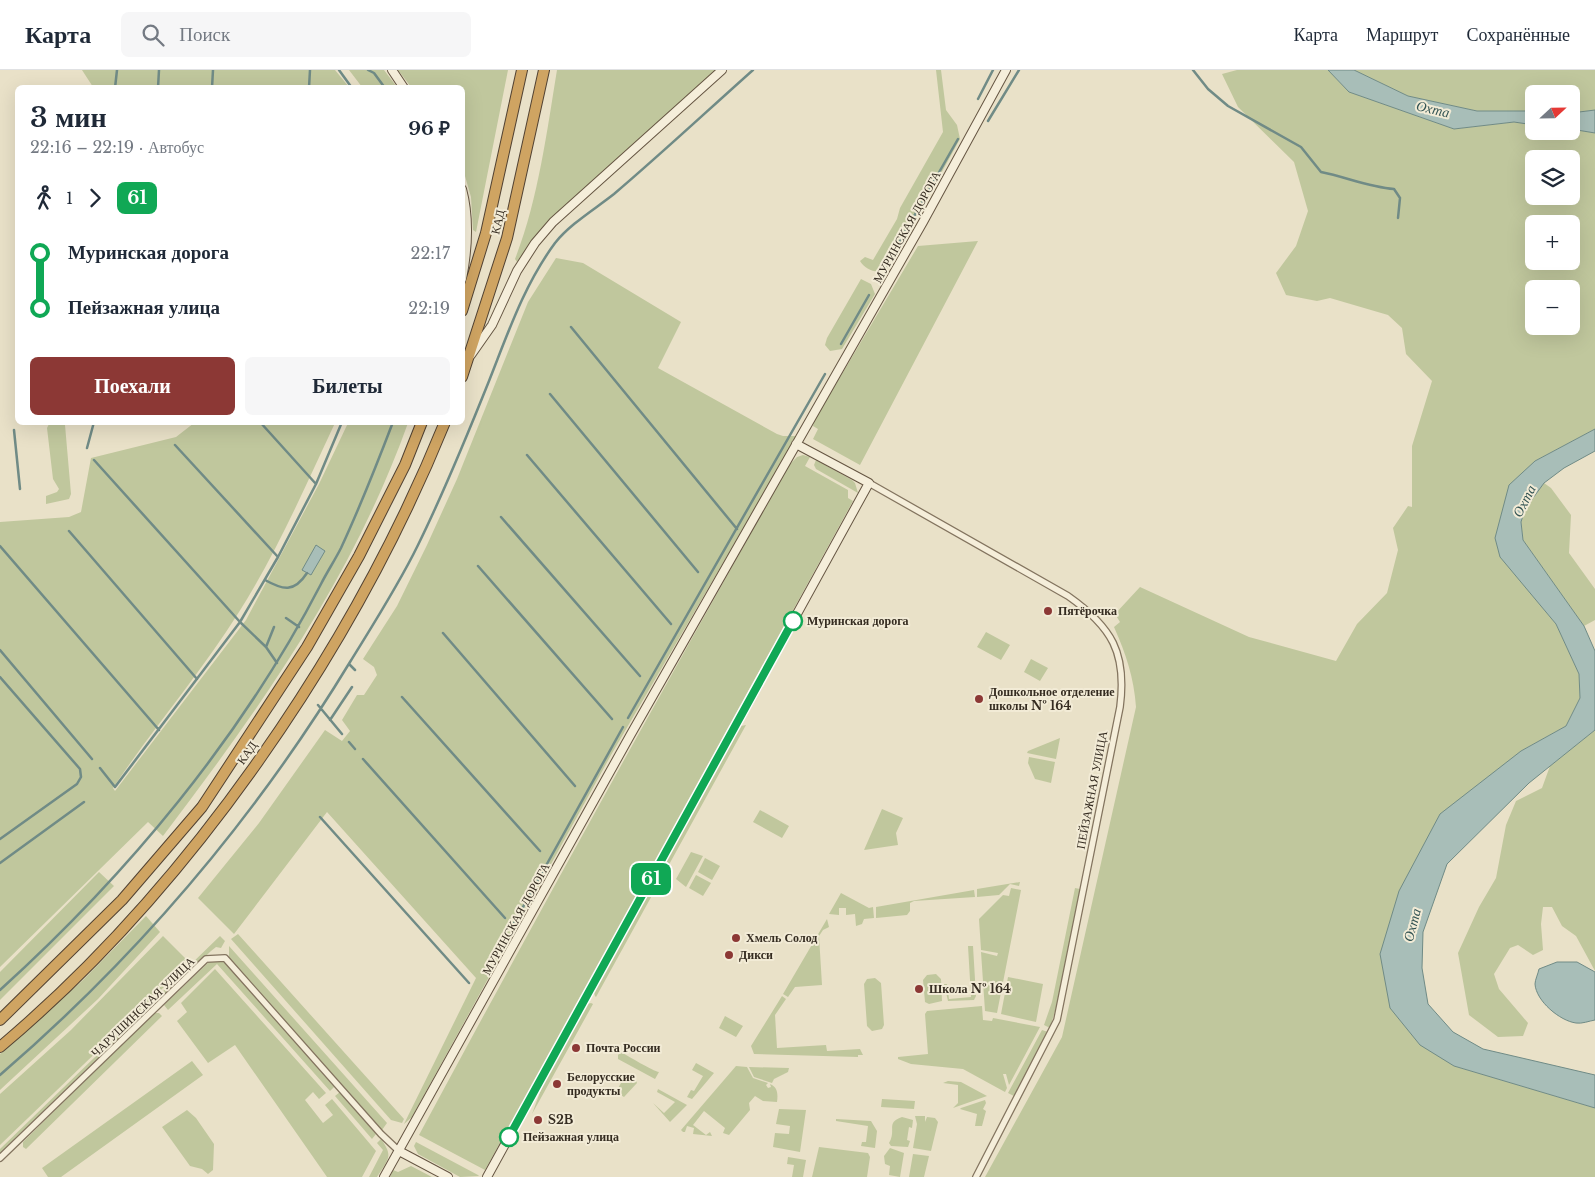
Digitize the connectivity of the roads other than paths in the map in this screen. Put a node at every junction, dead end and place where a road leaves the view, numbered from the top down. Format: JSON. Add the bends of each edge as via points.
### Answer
{"nodes":[{"id":1,"x":392,"y":70,"type":"edge"},
{"id":2,"x":522,"y":70,"type":"edge"},
{"id":3,"x":544,"y":70,"type":"edge"},
{"id":4,"x":722,"y":70,"type":"edge"},
{"id":5,"x":1006,"y":70,"type":"edge"},
{"id":6,"x":402,"y":85,"type":"edge"},
{"id":7,"x":465,"y":204,"type":"edge"},
{"id":8,"x":465,"y":262,"type":"edge"},
{"id":9,"x":465,"y":301,"type":"edge"},
{"id":10,"x":470,"y":356,"type":"junction"},
{"id":11,"x":465,"y":369,"type":"edge"},
{"id":12,"x":421,"y":425,"type":"edge"},
{"id":13,"x":444,"y":425,"type":"edge"},
{"id":14,"x":796,"y":444,"type":"junction"},
{"id":15,"x":869,"y":483,"type":"junction"},
{"id":16,"x":0,"y":1020,"type":"edge"},
{"id":17,"x":0,"y":1047,"type":"edge"},
{"id":18,"x":399,"y":1151,"type":"junction"},
{"id":19,"x":0,"y":1158,"type":"edge"},
{"id":20,"x":384,"y":1177,"type":"edge"},
{"id":21,"x":448,"y":1177,"type":"edge"},
{"id":22,"x":487,"y":1177,"type":"edge"},
{"id":23,"x":976,"y":1177,"type":"edge"}],
"edges":[{"from":1,"to":6,"type":"street"},
{"from":2,"to":9,"type":"highway","name":"КАД","via":[[486,233]]},
{"from":3,"to":10,"type":"highway","name":"КАД","via":[[508,238]]},
{"from":4,"to":10,"type":"street","via":[[552,222],[535,242],[492,325]]},
{"from":5,"to":14,"type":"street","name":"МУРИНСКАЯ ДОРОГА"},
{"from":7,"to":8,"type":"street","via":[[468,219]]},
{"from":10,"to":11,"type":"highway","name":"КАД"},
{"from":12,"to":16,"type":"highway","name":"КАД","via":[[368,539],[312,639],[202,807],[122,900]]},
{"from":13,"to":17,"type":"highway","name":"КАД","via":[[378,565],[324,660],[216,820],[137,915]]},
{"from":14,"to":15,"type":"street","name":"ПЕЙЗАЖНАЯ УЛИЦА"},
{"from":14,"to":18,"type":"street","name":"МУРИНСКАЯ ДОРОГА"},
{"from":15,"to":22,"type":"street"},
{"from":15,"to":23,"type":"street","name":"ПЕЙЗАЖНАЯ УЛИЦА","via":[[1088,610],[1100,621],[1114,644],[1122,676],[1120,707],[1057,1020]]},
{"from":18,"to":19,"type":"street","name":"ЧАРУШИНСКАЯ УЛИЦА","via":[[225,958],[220,957],[206,959]]},
{"from":18,"to":20,"type":"street","name":"МУРИНСКАЯ ДОРОГА"},
{"from":18,"to":21,"type":"street"}]}
